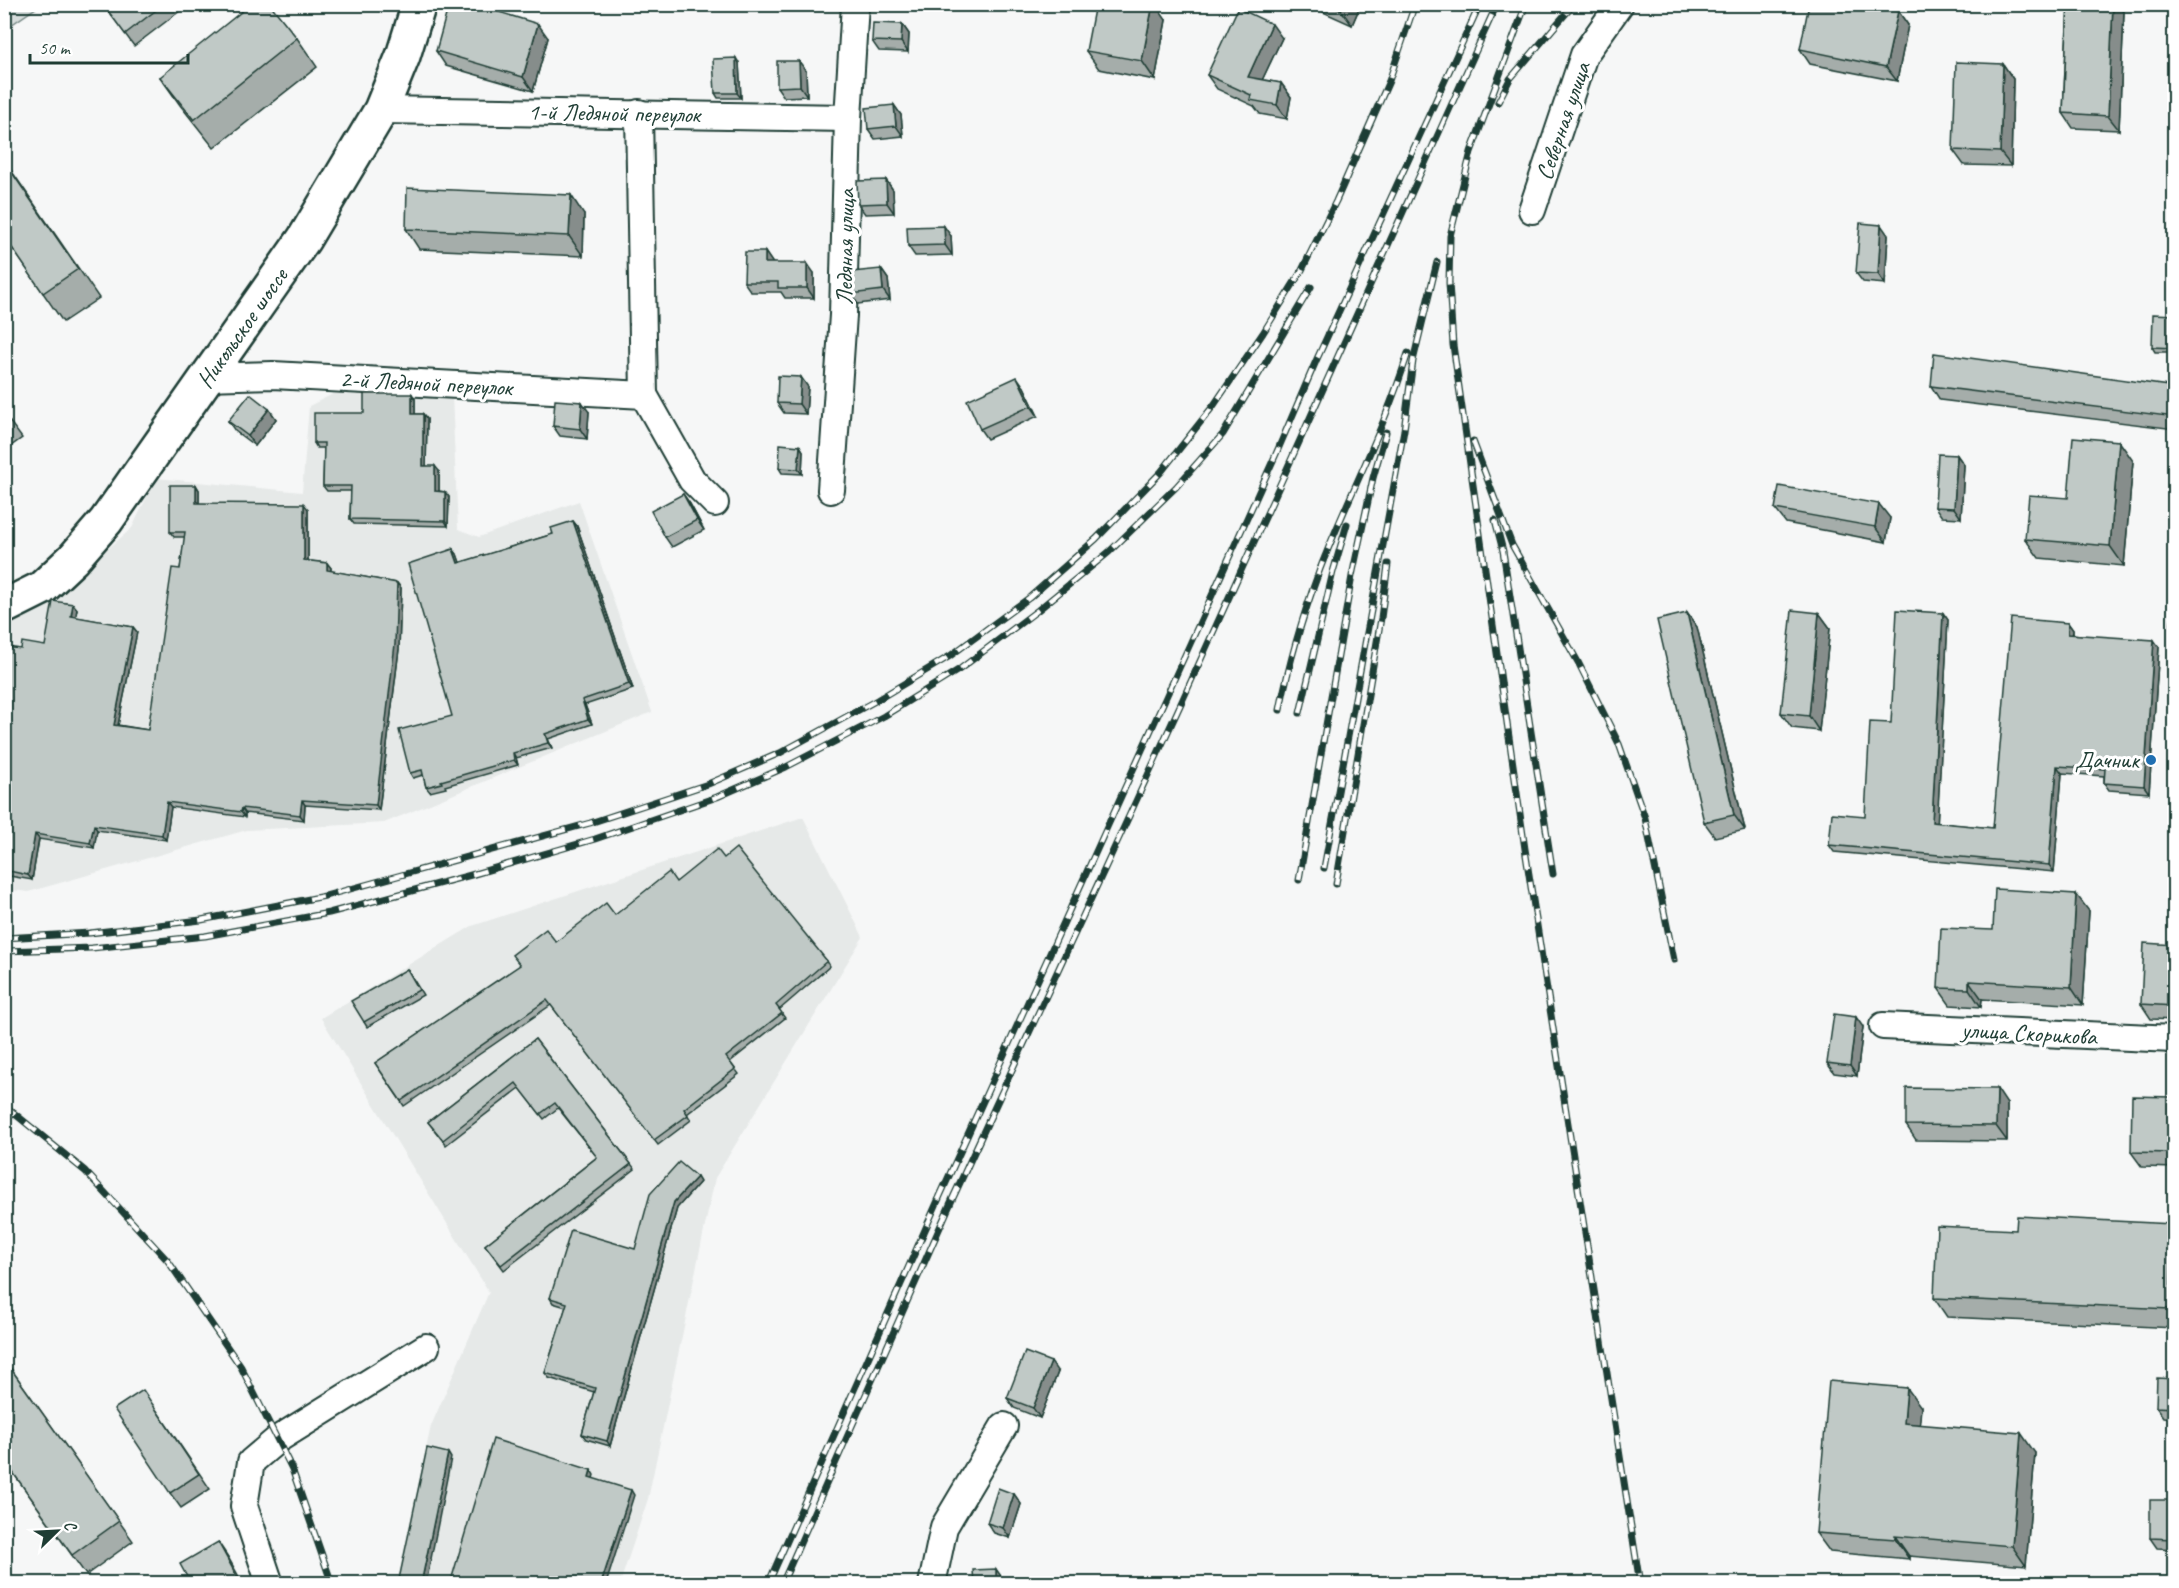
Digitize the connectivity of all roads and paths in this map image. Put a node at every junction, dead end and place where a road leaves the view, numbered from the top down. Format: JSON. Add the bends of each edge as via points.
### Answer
{"nodes":[{"id":1,"x":419,"y":4,"type":"edge"},
{"id":2,"x":855,"y":4,"type":"edge"},
{"id":3,"x":1620,"y":4,"type":"edge"},
{"id":4,"x":381,"y":110,"type":"junction"},
{"id":5,"x":639,"y":113,"type":"junction"},
{"id":6,"x":848,"y":118,"type":"junction"},
{"id":7,"x":1532,"y":210,"type":"dead end"},
{"id":8,"x":207,"y":377,"type":"junction"},
{"id":9,"x":644,"y":395,"type":"junction"},
{"id":10,"x":831,"y":490,"type":"dead end"},
{"id":11,"x":715,"y":503,"type":"dead end"},
{"id":12,"x":4,"y":607,"type":"edge"},
{"id":13,"x":1883,"y":1026,"type":"dead end"},
{"id":14,"x":2175,"y":1039,"type":"edge"},
{"id":15,"x":426,"y":1347,"type":"dead end"},
{"id":16,"x":1004,"y":1426,"type":"dead end"},
{"id":17,"x":270,"y":1584,"type":"edge"},
{"id":18,"x":932,"y":1584,"type":"edge"}],
"edges":[{"from":1,"to":4,"type":"street","name":"Никольское шоссе"},
{"from":2,"to":6,"type":"street","name":"Ледяная улица"},
{"from":3,"to":7,"type":"street","name":"Северная улица","via":[[1584,55]]},
{"from":4,"to":5,"type":"street","name":"1-й Ледяной переулок"},
{"from":4,"to":8,"type":"street","name":"Никольское шоссе","via":[[304,239]]},
{"from":5,"to":6,"type":"street","name":"1-й Ледяной переулок"},
{"from":5,"to":9,"type":"street"},
{"from":6,"to":10,"type":"street","name":"Ледяная улица","via":[[843,315]]},
{"from":8,"to":9,"type":"street","name":"2-й Ледяной переулок","via":[[273,375]]},
{"from":8,"to":12,"type":"street","name":"Никольское шоссе","via":[[106,521],[74,559],[42,588]]},
{"from":9,"to":11,"type":"street","via":[[692,480]]},
{"from":13,"to":14,"type":"street","name":"улица Скорикова"},
{"from":15,"to":17,"type":"street","via":[[278,1439],[251,1462],[244,1506]]},
{"from":16,"to":18,"type":"street","via":[[944,1527]]}]}
